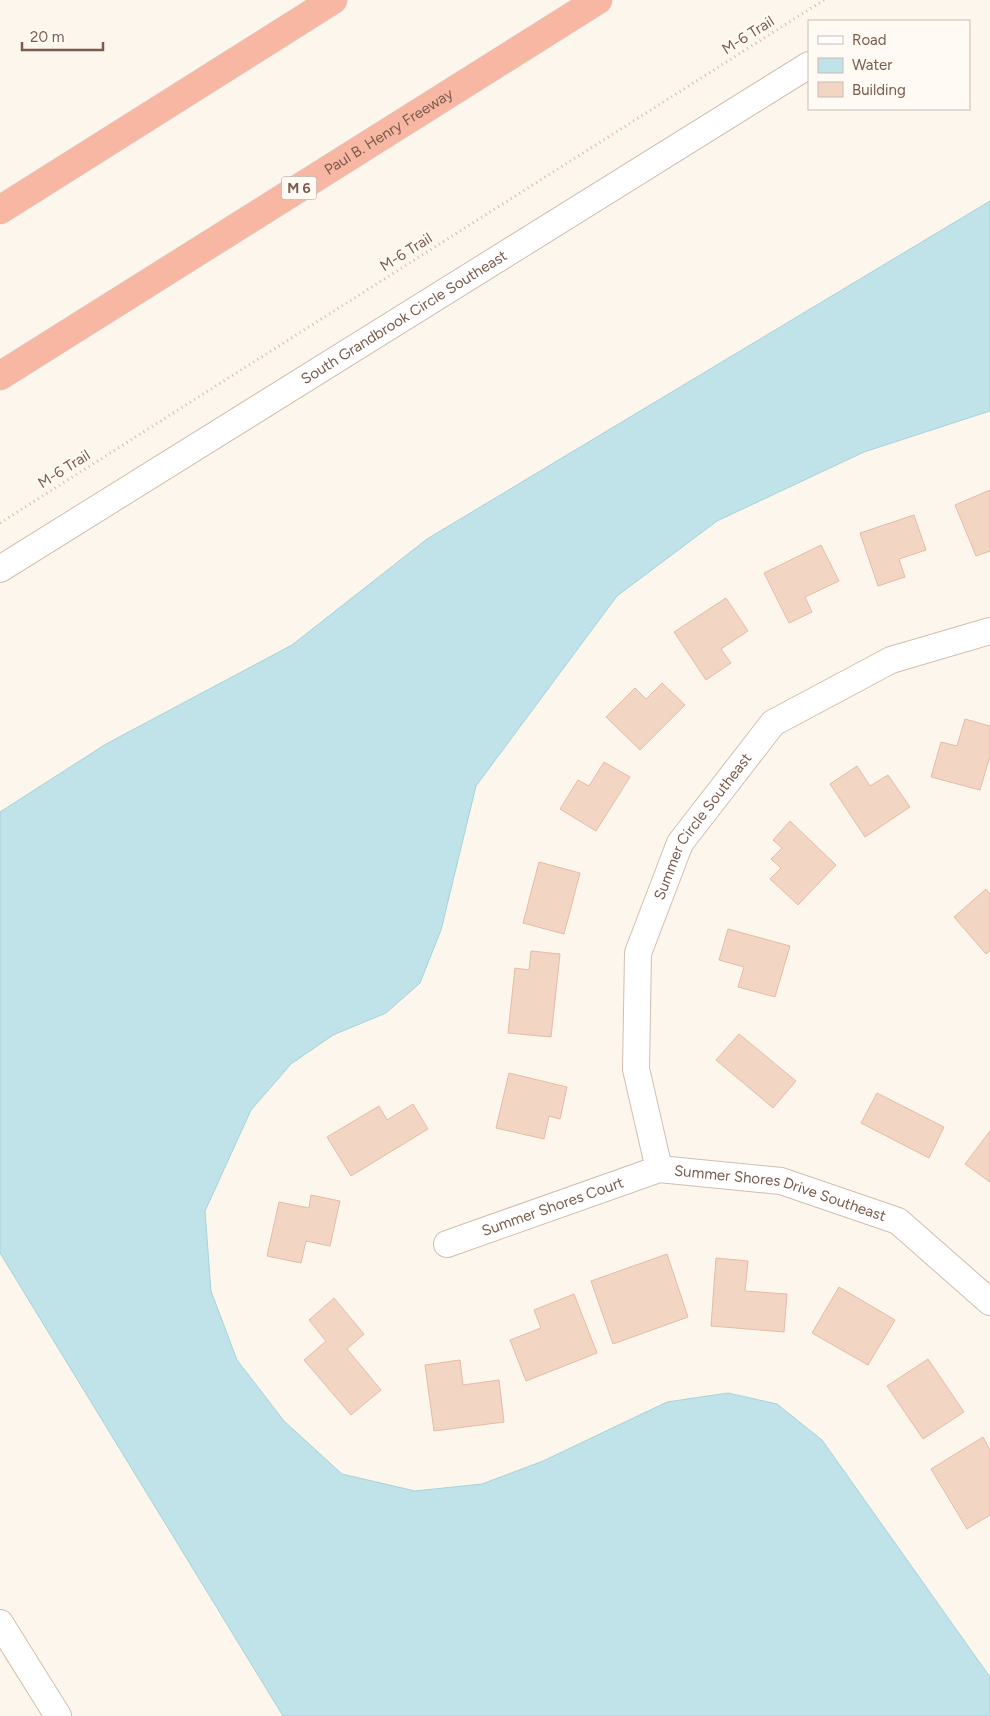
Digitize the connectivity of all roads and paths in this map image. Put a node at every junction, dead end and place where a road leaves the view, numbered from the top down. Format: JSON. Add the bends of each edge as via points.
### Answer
{"nodes":[{"id":1,"x":333,"y":0,"type":"edge"},
{"id":2,"x":598,"y":0,"type":"edge"},
{"id":3,"x":824,"y":0,"type":"edge"},
{"id":4,"x":808,"y":66,"type":"edge"},
{"id":5,"x":0,"y":210,"type":"edge"},
{"id":6,"x":0,"y":376,"type":"edge"},
{"id":7,"x":0,"y":523,"type":"edge"},
{"id":8,"x":0,"y":569,"type":"edge"},
{"id":9,"x":990,"y":631,"type":"edge"},
{"id":10,"x":659,"y":1169,"type":"junction"},
{"id":11,"x":446,"y":1244,"type":"dead end"},
{"id":12,"x":990,"y":1302,"type":"edge"},
{"id":13,"x":0,"y":1623,"type":"edge"},
{"id":14,"x":58,"y":1716,"type":"edge"}],
"edges":[{"from":1,"to":5,"type":"highway"},
{"from":2,"to":6,"type":"highway","name":"Paul B. Henry Freeway","number":"M 6"},
{"from":3,"to":7,"type":"path","name":"M-6 Trail"},
{"from":4,"to":8,"type":"street","name":"South Grandbrook Circle Southeast"},
{"from":9,"to":10,"type":"street","name":"Summer Circle Southeast","via":[[891,660],[773,723],[680,843],[638,953],[636,1068]]},
{"from":10,"to":11,"type":"street","name":"Summer Shores Court"},
{"from":10,"to":12,"type":"street","name":"Summer Shores Drive Southeast","via":[[781,1181],[898,1221]]},
{"from":13,"to":14,"type":"street"}]}
